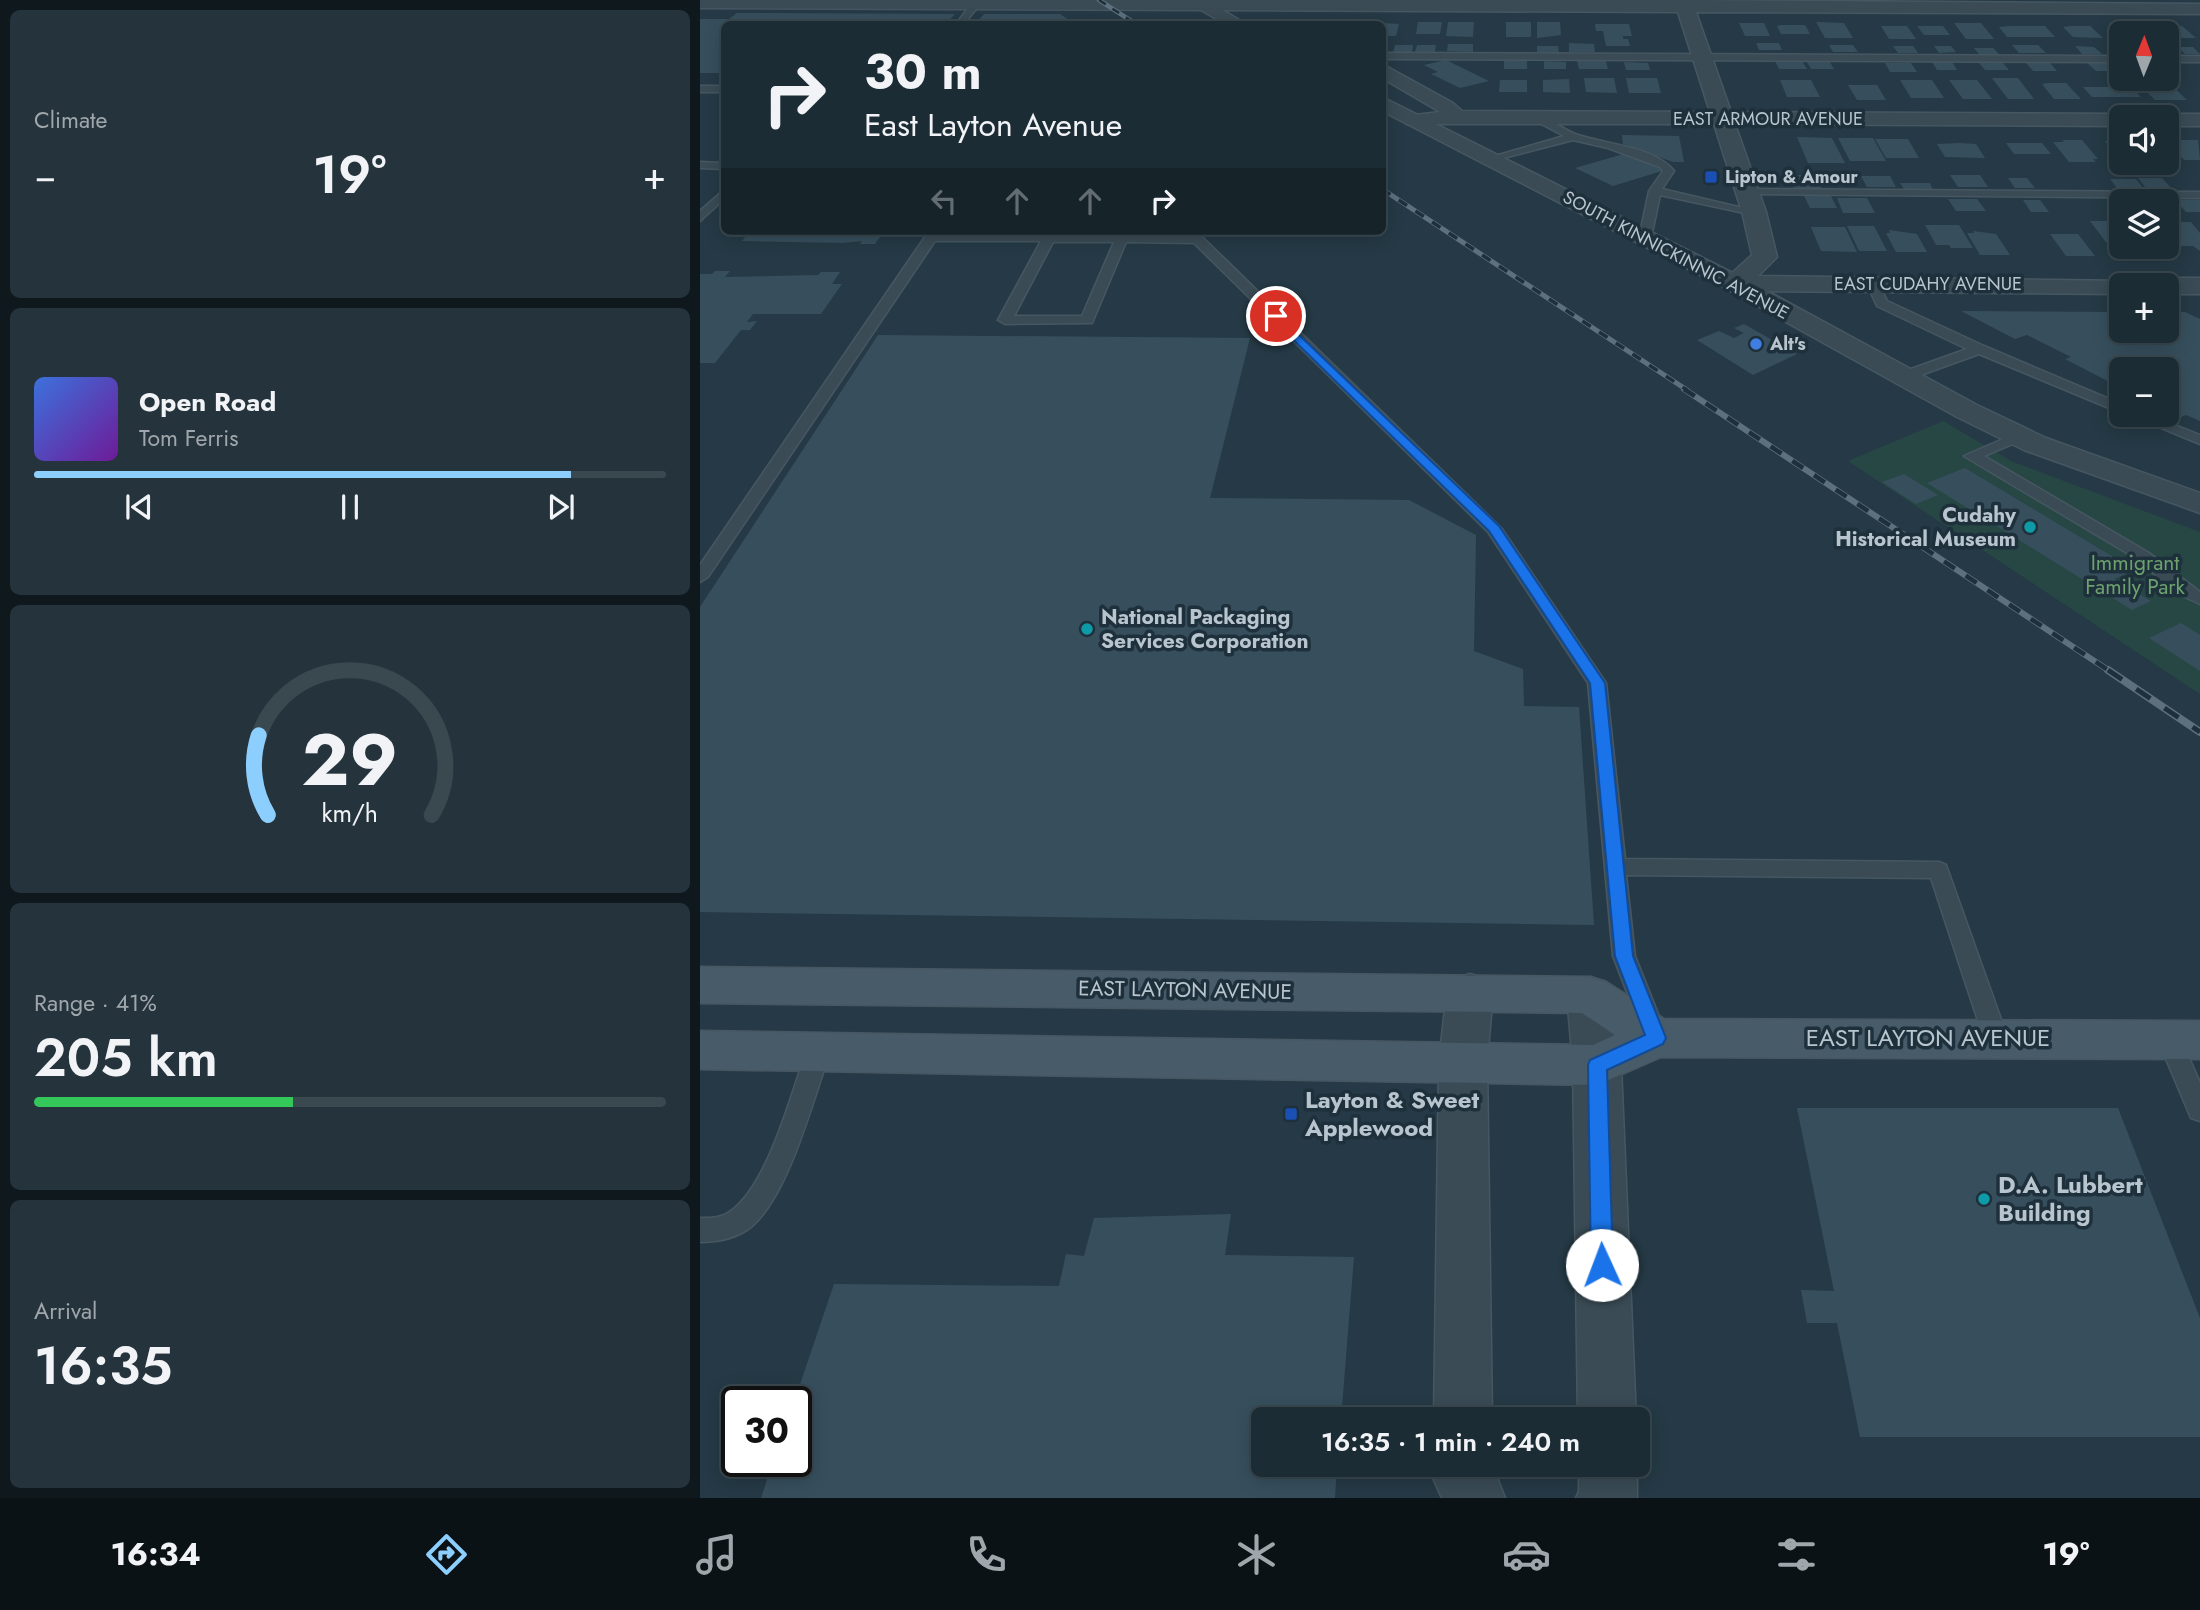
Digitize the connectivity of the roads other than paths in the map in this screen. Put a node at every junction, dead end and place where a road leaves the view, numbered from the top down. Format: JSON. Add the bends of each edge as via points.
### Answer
{"nodes":[{"id":1,"x":998,"y":2,"type":"edge"},
{"id":2,"x":700,"y":3,"type":"edge"},
{"id":3,"x":1197,"y":3,"type":"edge"},
{"id":4,"x":1268,"y":3,"type":"edge"},
{"id":5,"x":1684,"y":3,"type":"edge"},
{"id":6,"x":976,"y":4,"type":"junction"},
{"id":7,"x":2200,"y":9,"type":"edge"},
{"id":8,"x":962,"y":21,"type":"edge"},
{"id":9,"x":1231,"y":21,"type":"edge"},
{"id":10,"x":1301,"y":21,"type":"edge"},
{"id":11,"x":1386,"y":56,"type":"edge"},
{"id":12,"x":1702,"y":58,"type":"junction"},
{"id":13,"x":2109,"y":59,"type":"edge"},
{"id":14,"x":2179,"y":59,"type":"edge"},
{"id":15,"x":2200,"y":60,"type":"edge"},
{"id":16,"x":1386,"y":71,"type":"edge"},
{"id":17,"x":700,"y":89,"type":"edge"},
{"id":18,"x":721,"y":89,"type":"edge"},
{"id":19,"x":1386,"y":105,"type":"edge"},
{"id":20,"x":1457,"y":117,"type":"junction"},
{"id":21,"x":1538,"y":118,"type":"junction"},
{"id":22,"x":1721,"y":119,"type":"junction"},
{"id":23,"x":1414,"y":120,"type":"junction"},
{"id":24,"x":2109,"y":120,"type":"edge"},
{"id":25,"x":2179,"y":120,"type":"edge"},
{"id":26,"x":2200,"y":120,"type":"edge"},
{"id":27,"x":1573,"y":137,"type":"junction"},
{"id":28,"x":1492,"y":160,"type":"junction"},
{"id":29,"x":700,"y":165,"type":"edge"},
{"id":30,"x":721,"y":166,"type":"edge"},
{"id":31,"x":1655,"y":191,"type":"junction"},
{"id":32,"x":721,"y":195,"type":"edge"},
{"id":33,"x":2200,"y":195,"type":"edge"},
{"id":34,"x":1750,"y":202,"type":"junction"},
{"id":35,"x":700,"y":218,"type":"edge"},
{"id":36,"x":1049,"y":238,"type":"junction"},
{"id":37,"x":1122,"y":238,"type":"junction"},
{"id":38,"x":1645,"y":238,"type":"junction"},
{"id":39,"x":1734,"y":283,"type":"junction"},
{"id":40,"x":1873,"y":284,"type":"junction"},
{"id":41,"x":2109,"y":286,"type":"edge"},
{"id":42,"x":2179,"y":286,"type":"edge"},
{"id":43,"x":2200,"y":286,"type":"edge"},
{"id":44,"x":1979,"y":349,"type":"junction"},
{"id":45,"x":1902,"y":377,"type":"junction"},
{"id":46,"x":2109,"y":404,"type":"edge"},
{"id":47,"x":2168,"y":427,"type":"edge"},
{"id":48,"x":2019,"y":436,"type":"junction"},
{"id":49,"x":2200,"y":439,"type":"edge"},
{"id":50,"x":2200,"y":504,"type":"edge"},
{"id":51,"x":700,"y":577,"type":"edge"},
{"id":52,"x":2200,"y":599,"type":"edge"},
{"id":53,"x":1615,"y":867,"type":"junction"},
{"id":54,"x":700,"y":985,"type":"edge"},
{"id":55,"x":1470,"y":992,"type":"junction"},
{"id":56,"x":1590,"y":995,"type":"junction"},
{"id":57,"x":1656,"y":1038,"type":"junction"},
{"id":58,"x":1996,"y":1039,"type":"junction"},
{"id":59,"x":2185,"y":1040,"type":"edge"},
{"id":60,"x":700,"y":1050,"type":"edge"},
{"id":61,"x":818,"y":1052,"type":"junction"},
{"id":62,"x":1463,"y":1061,"type":"junction"},
{"id":63,"x":1597,"y":1065,"type":"junction"},
{"id":64,"x":2200,"y":1111,"type":"edge"},
{"id":65,"x":700,"y":1230,"type":"edge"},
{"id":66,"x":1463,"y":1407,"type":"edge"},
{"id":67,"x":1607,"y":1407,"type":"edge"},
{"id":68,"x":1463,"y":1477,"type":"edge"},
{"id":69,"x":1608,"y":1477,"type":"edge"},
{"id":70,"x":1475,"y":1498,"type":"edge"},
{"id":71,"x":1606,"y":1498,"type":"edge"}],
"edges":[{"from":1,"to":3,"type":"street"},
{"from":1,"to":6,"type":"street"},
{"from":2,"to":6,"type":"street"},
{"from":3,"to":4,"type":"street"},
{"from":3,"to":9,"type":"street"},
{"from":4,"to":5,"type":"street"},
{"from":4,"to":10,"type":"street"},
{"from":5,"to":7,"type":"street"},
{"from":5,"to":12,"type":"street"},
{"from":6,"to":8,"type":"lane"},
{"from":11,"to":12,"type":"lane"},
{"from":12,"to":13,"type":"lane"},
{"from":12,"to":22,"type":"street"},
{"from":14,"to":15,"type":"lane"},
{"from":16,"to":20,"type":"street"},
{"from":17,"to":18,"type":"lane"},
{"from":19,"to":23,"type":"street","name":"SOUTH KINNICKINNIC AVENUE"},
{"from":20,"to":21,"type":"street","name":"EAST ARMOUR AVENUE"},
{"from":20,"to":23,"type":"street","name":"EAST ARMOUR AVENUE"},
{"from":21,"to":22,"type":"street","name":"EAST ARMOUR AVENUE"},
{"from":21,"to":27,"type":"lane"},
{"from":22,"to":24,"type":"street","name":"EAST ARMOUR AVENUE"},
{"from":22,"to":34,"type":"street"},
{"from":23,"to":28,"type":"street","name":"SOUTH KINNICKINNIC AVENUE"},
{"from":25,"to":26,"type":"street"},
{"from":27,"to":28,"type":"lane"},
{"from":27,"to":31,"type":"lane","via":[[1611,145],[1664,165],[1669,171]]},
{"from":28,"to":38,"type":"street","name":"SOUTH KINNICKINNIC AVENUE"},
{"from":29,"to":30,"type":"lane"},
{"from":31,"to":34,"type":"lane"},
{"from":31,"to":38,"type":"lane"},
{"from":32,"to":35,"type":"lane"},
{"from":33,"to":34,"type":"lane"},
{"from":34,"to":39,"type":"street","via":[[1765,257]]},
{"from":36,"to":37,"type":"lane"},
{"from":36,"to":37,"type":"lane","via":[[1005,320],[1087,320]]},
{"from":36,"to":51,"type":"lane","via":[[931,237]]},
{"from":37,"to":53,"type":"lane","via":[[1197,239],[1494,528],[1597,683]]},
{"from":38,"to":39,"type":"street","name":"SOUTH KINNICKINNIC AVENUE"},
{"from":39,"to":40,"type":"street","name":"EAST CUDAHY AVENUE"},
{"from":39,"to":45,"type":"street","name":"SOUTH KINNICKINNIC AVENUE"},
{"from":40,"to":41,"type":"street","name":"EAST CUDAHY AVENUE"},
{"from":40,"to":44,"type":"lane","via":[[1882,303]]},
{"from":42,"to":43,"type":"street"},
{"from":44,"to":45,"type":"lane"},
{"from":44,"to":46,"type":"lane"},
{"from":45,"to":48,"type":"street","name":"SOUTH KINNICKINNIC AVENUE"},
{"from":47,"to":49,"type":"lane"},
{"from":48,"to":50,"type":"street","name":"SOUTH KINNICKINNIC AVENUE"},
{"from":48,"to":52,"type":"lane","via":[[1972,456],[2143,555]]},
{"from":53,"to":57,"type":"lane","via":[[1624,956]]},
{"from":53,"to":58,"type":"lane","via":[[1939,870]]},
{"from":54,"to":55,"type":"main road","name":"EAST LAYTON AVENUE"},
{"from":55,"to":56,"type":"main road","name":"EAST LAYTON AVENUE"},
{"from":55,"to":62,"type":"street"},
{"from":56,"to":57,"type":"main road"},
{"from":56,"to":63,"type":"street"},
{"from":57,"to":58,"type":"main road","name":"EAST LAYTON AVENUE"},
{"from":57,"to":63,"type":"main road","name":"EAST LAYTON AVENUE"},
{"from":58,"to":59,"type":"main road","name":"EAST LAYTON AVENUE"},
{"from":59,"to":64,"type":"lane"},
{"from":60,"to":61,"type":"main road","name":"EAST LAYTON AVENUE"},
{"from":61,"to":62,"type":"main road","name":"EAST LAYTON AVENUE"},
{"from":61,"to":65,"type":"lane","via":[[773,1176],[743,1217],[719,1230]]},
{"from":62,"to":63,"type":"main road","name":"EAST LAYTON AVENUE"},
{"from":62,"to":66,"type":"street"},
{"from":63,"to":67,"type":"street"},
{"from":68,"to":70,"type":"street"},
{"from":69,"to":71,"type":"street"}]}
